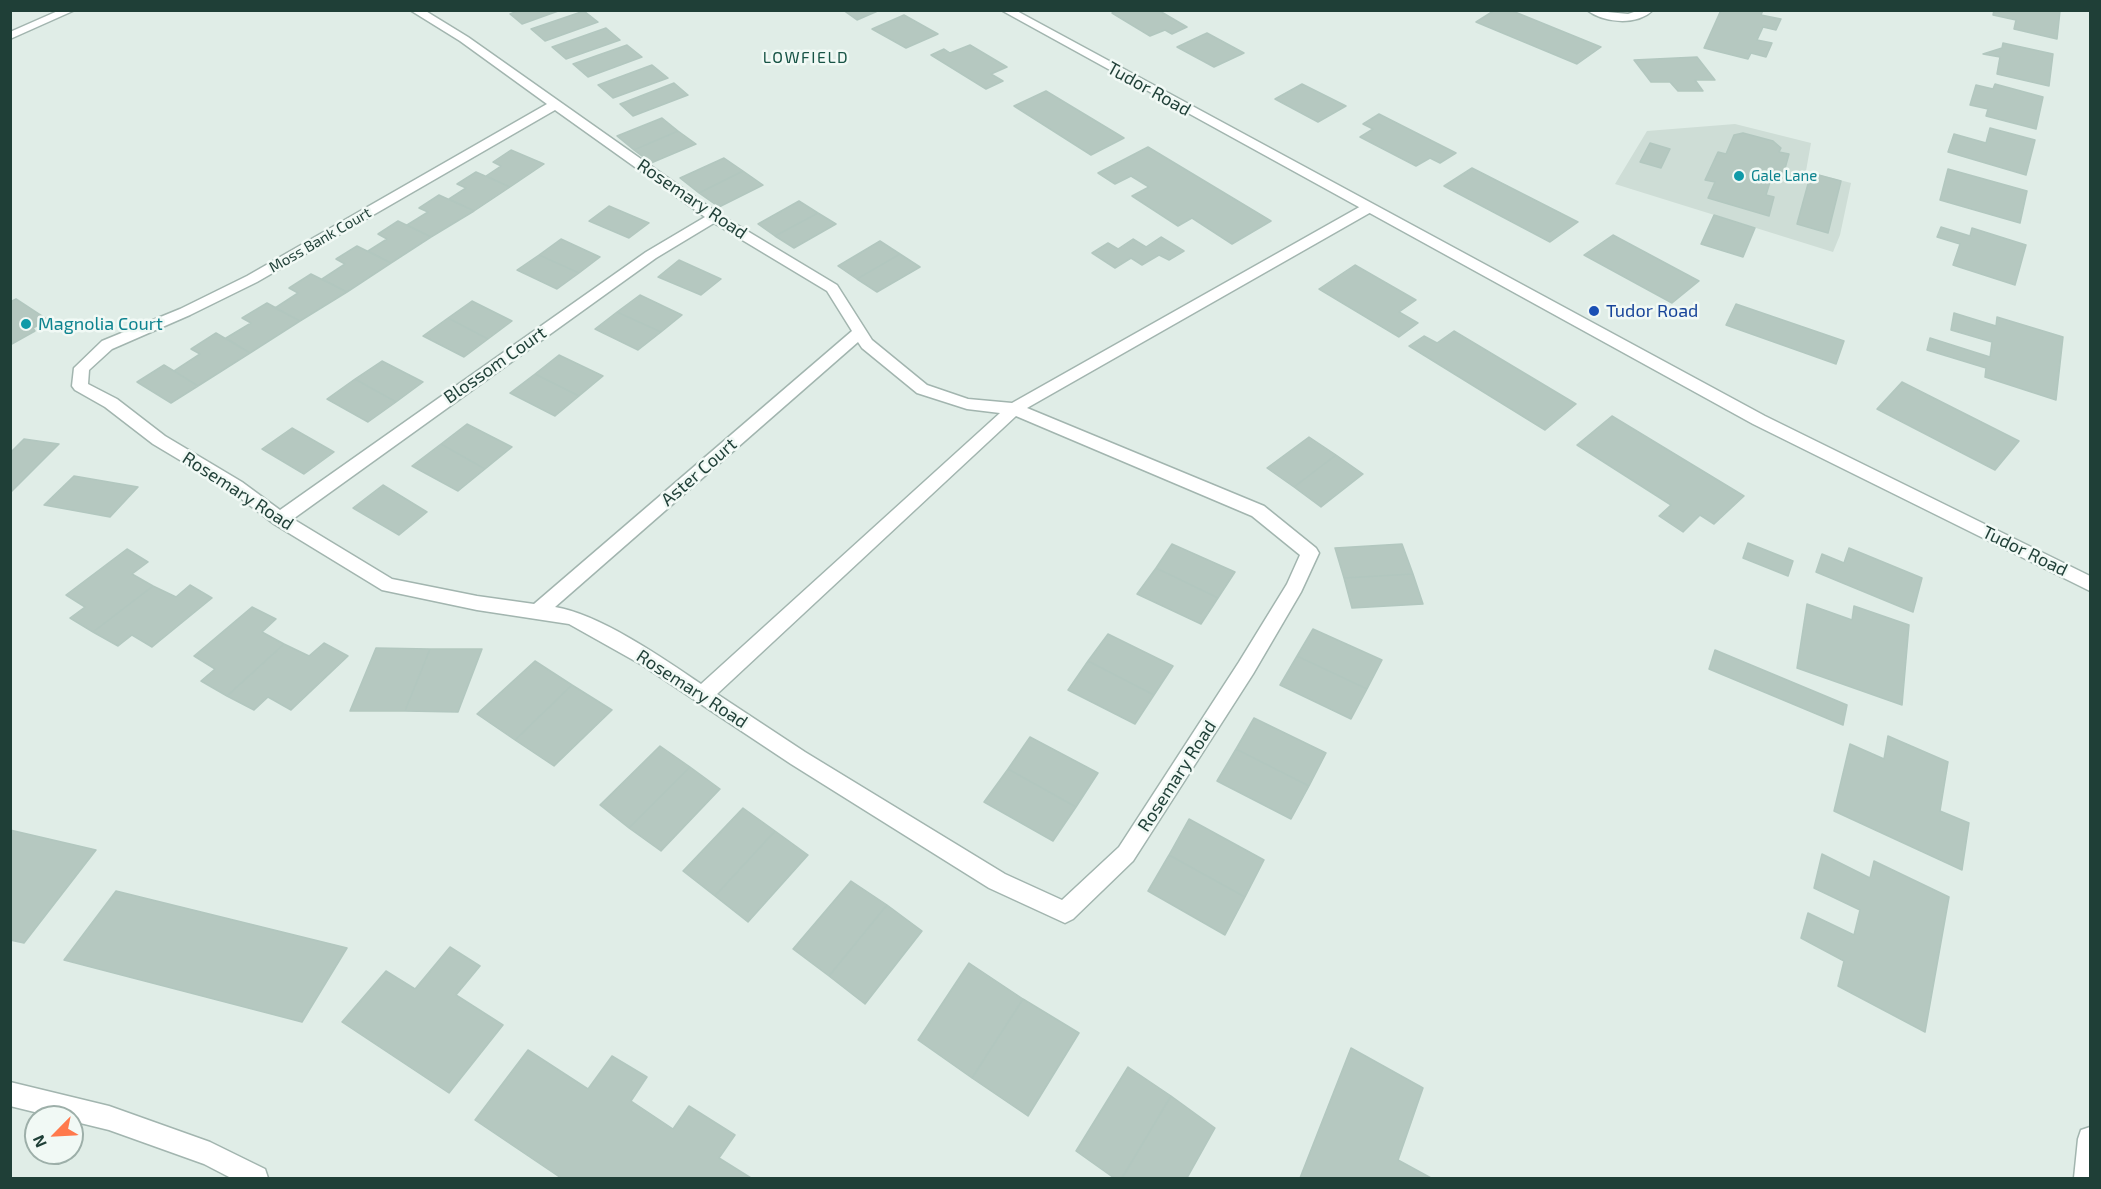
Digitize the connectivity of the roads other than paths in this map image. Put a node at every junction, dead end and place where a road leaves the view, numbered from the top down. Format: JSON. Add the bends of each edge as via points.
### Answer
{"nodes":[{"id":1,"x":70,"y":10,"type":"edge"},
{"id":2,"x":415,"y":10,"type":"edge"},
{"id":3,"x":1006,"y":10,"type":"edge"},
{"id":4,"x":1592,"y":10,"type":"edge"},
{"id":5,"x":1648,"y":10,"type":"edge"},
{"id":6,"x":10,"y":36,"type":"edge"},
{"id":7,"x":556,"y":104,"type":"junction"},
{"id":8,"x":1368,"y":208,"type":"junction"},
{"id":9,"x":714,"y":217,"type":"junction"},
{"id":10,"x":860,"y":332,"type":"junction"},
{"id":11,"x":82,"y":368,"type":"joint"},
{"id":12,"x":1014,"y":409,"type":"junction"},
{"id":13,"x":280,"y":519,"type":"junction"},
{"id":14,"x":2091,"y":584,"type":"edge"},
{"id":15,"x":537,"y":612,"type":"junction"},
{"id":16,"x":702,"y":694,"type":"junction"},
{"id":17,"x":10,"y":1094,"type":"edge"},
{"id":18,"x":2091,"y":1139,"type":"edge"},
{"id":19,"x":256,"y":1179,"type":"edge"},
{"id":20,"x":2086,"y":1179,"type":"edge"}],
"edges":[{"from":1,"to":6,"type":"street"},
{"from":2,"to":7,"type":"street","name":"Rosemary Road","via":[[464,39]]},
{"from":3,"to":8,"type":"street","name":"Tudor Road"},
{"from":4,"to":5,"type":"street","via":[[1634,18]]},
{"from":7,"to":9,"type":"street","name":"Rosemary Road"},
{"from":7,"to":11,"type":"street","name":"Moss Bank Court","via":[[252,279],[107,345]]},
{"from":8,"to":12,"type":"street"},
{"from":8,"to":14,"type":"street","name":"Tudor Road","via":[[1759,420]]},
{"from":9,"to":10,"type":"street","name":"Rosemary Road","via":[[832,288]]},
{"from":9,"to":13,"type":"street","name":"Blossom Court","via":[[651,255]]},
{"from":10,"to":12,"type":"street","name":"Rosemary Road","via":[[867,344],[922,389],[967,404]]},
{"from":10,"to":15,"type":"street","name":"Aster Court"},
{"from":11,"to":13,"type":"street","name":"Rosemary Road","via":[[80,386],[236,486]]},
{"from":12,"to":16,"type":"street"},
{"from":12,"to":16,"type":"street","name":"Rosemary Road","via":[[1258,511],[1310,553],[1295,587],[1246,668],[1126,854],[1065,912],[987,875]]},
{"from":13,"to":15,"type":"street","name":"Rosemary Road","via":[[388,585]]},
{"from":15,"to":16,"type":"street","name":"Rosemary Road","via":[[572,617],[649,659]]},
{"from":17,"to":19,"type":"street","via":[[109,1118],[210,1154]]},
{"from":18,"to":20,"type":"street"}]}
